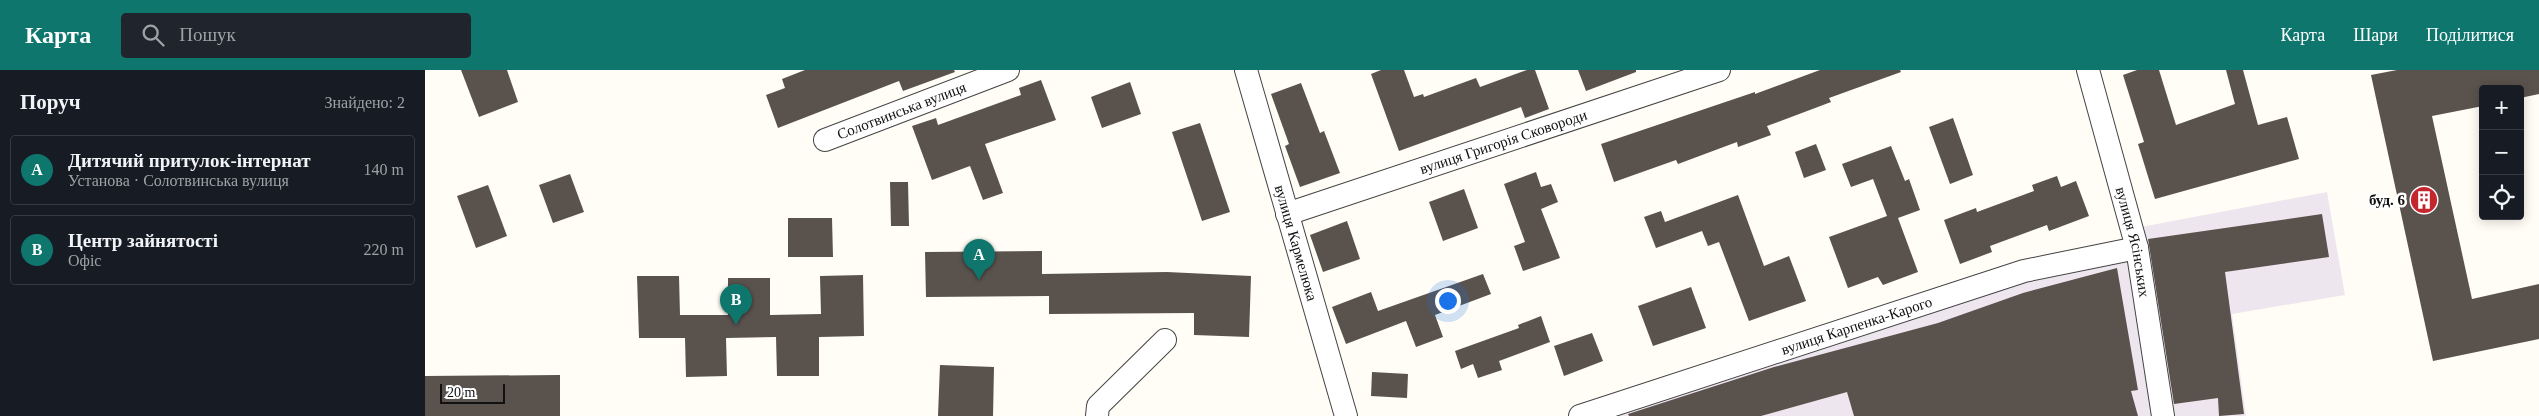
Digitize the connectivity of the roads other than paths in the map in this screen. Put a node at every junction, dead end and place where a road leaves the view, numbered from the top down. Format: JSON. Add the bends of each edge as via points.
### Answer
{"nodes":[{"id":1,"x":1008,"y":70,"type":"edge"},
{"id":2,"x":1246,"y":70,"type":"edge"},
{"id":3,"x":1719,"y":70,"type":"edge"},
{"id":4,"x":2089,"y":70,"type":"edge"},
{"id":5,"x":825,"y":140,"type":"dead end"},
{"id":6,"x":1287,"y":214,"type":"junction"},
{"id":7,"x":2137,"y":248,"type":"junction"},
{"id":8,"x":1165,"y":340,"type":"dead end"},
{"id":9,"x":1097,"y":416,"type":"edge"},
{"id":10,"x":1347,"y":416,"type":"edge"},
{"id":11,"x":1580,"y":416,"type":"edge"},
{"id":12,"x":2163,"y":416,"type":"edge"}],
"edges":[{"from":1,"to":5,"type":"street","name":"Солотвинська вулиця"},
{"from":2,"to":6,"type":"street","name":"вулиця Кармелюка"},
{"from":3,"to":6,"type":"street","name":"вулиця Григорія Сковороди"},
{"from":4,"to":7,"type":"street","name":"вулиця Ясінських"},
{"from":6,"to":10,"type":"street","name":"вулиця Кармелюка"},
{"from":7,"to":11,"type":"street","name":"вулиця Карпенка-Карого","via":[[2024,271]]},
{"from":7,"to":12,"type":"street","name":"вулиця Ясінських"},
{"from":8,"to":9,"type":"street","via":[[1097,406]]}]}
